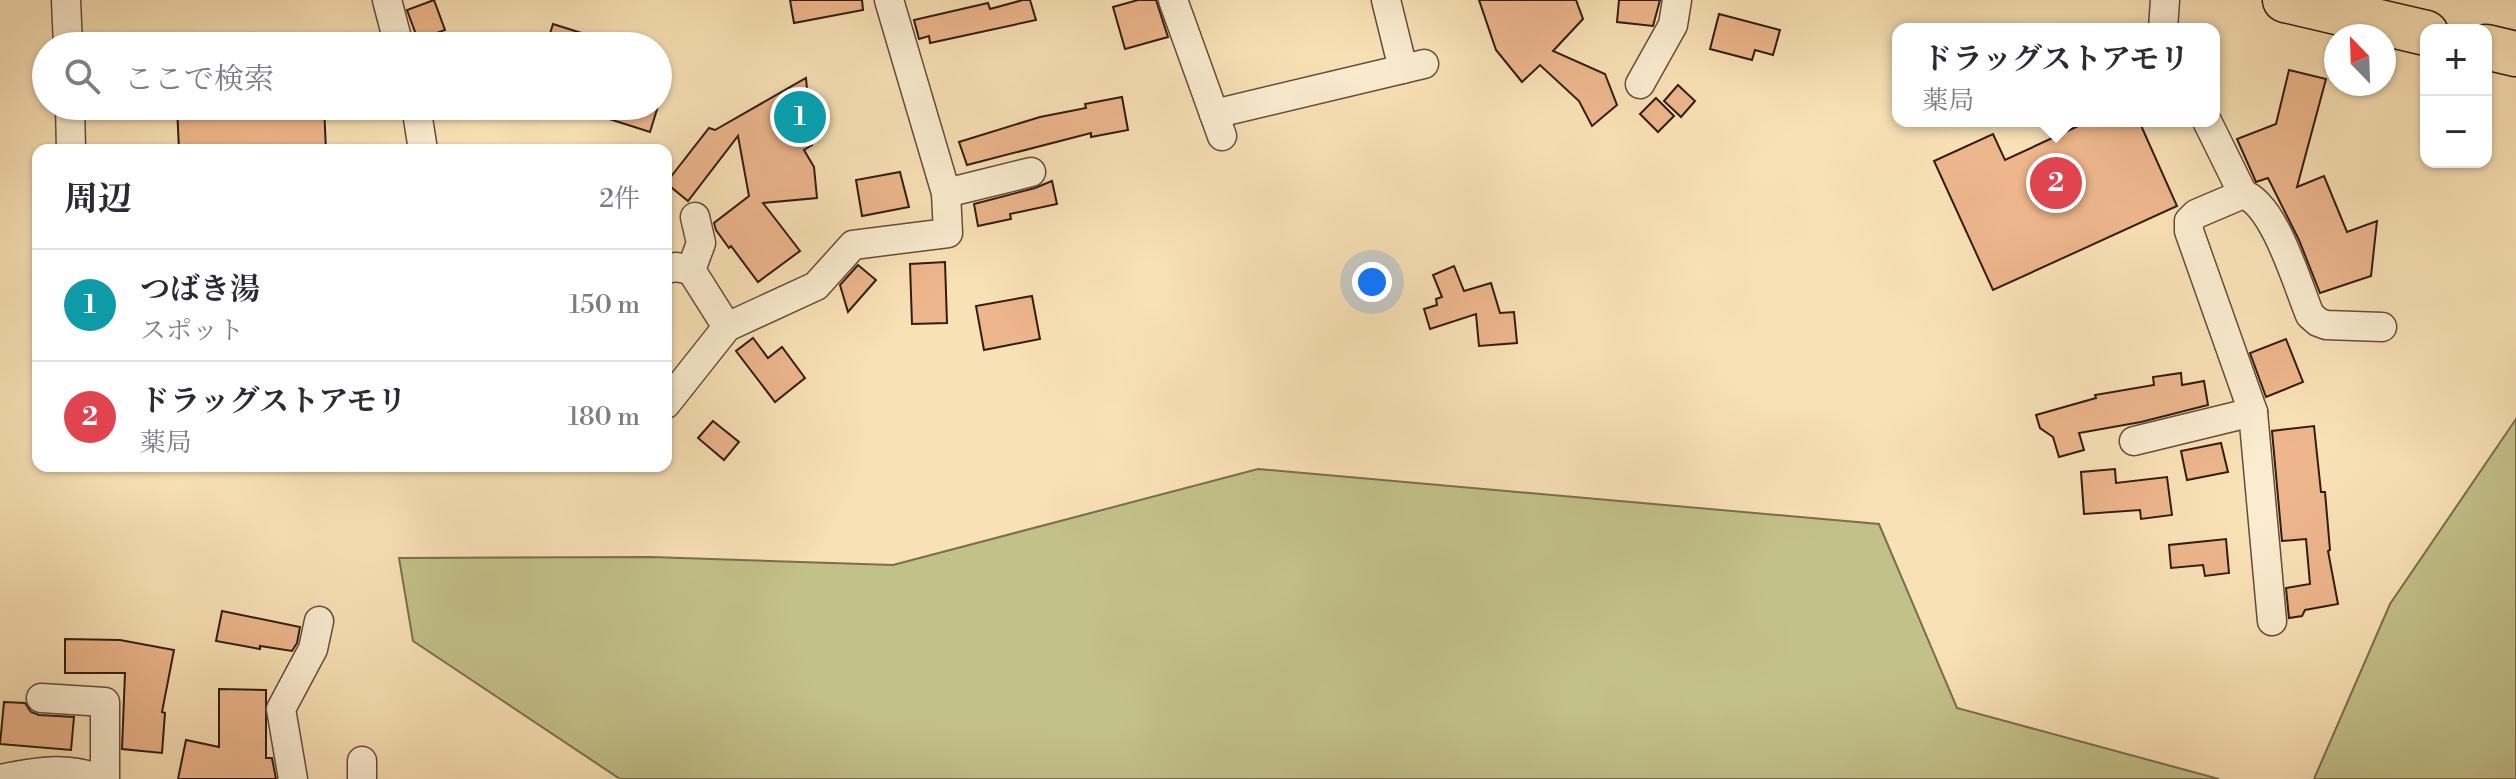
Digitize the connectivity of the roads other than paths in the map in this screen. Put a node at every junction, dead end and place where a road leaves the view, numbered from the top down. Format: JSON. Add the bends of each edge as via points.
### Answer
{"nodes":[{"id":1,"x":66,"y":0,"type":"edge"},
{"id":2,"x":387,"y":0,"type":"edge"},
{"id":3,"x":889,"y":0,"type":"edge"},
{"id":4,"x":1173,"y":0,"type":"edge"},
{"id":5,"x":1386,"y":0,"type":"edge"},
{"id":6,"x":1677,"y":0,"type":"edge"},
{"id":7,"x":2165,"y":0,"type":"edge"},
{"id":8,"x":2285,"y":0,"type":"edge"},
{"id":9,"x":2163,"y":23,"type":"edge"},
{"id":10,"x":67,"y":32,"type":"edge"},
{"id":11,"x":395,"y":32,"type":"edge"},
{"id":12,"x":2420,"y":32,"type":"edge"},
{"id":13,"x":2492,"y":48,"type":"edge"},
{"id":14,"x":2516,"y":54,"type":"edge"},
{"id":15,"x":1640,"y":84,"type":"dead end"},
{"id":16,"x":70,"y":120,"type":"edge"},
{"id":17,"x":418,"y":120,"type":"edge"},
{"id":18,"x":2210,"y":127,"type":"edge"},
{"id":19,"x":71,"y":144,"type":"edge"},
{"id":20,"x":422,"y":144,"type":"edge"},
{"id":21,"x":1031,"y":172,"type":"dead end"},
{"id":22,"x":946,"y":193,"type":"junction"},
{"id":23,"x":2243,"y":194,"type":"junction"},
{"id":24,"x":695,"y":217,"type":"dead end"},
{"id":25,"x":678,"y":269,"type":"edge"},
{"id":26,"x":727,"y":327,"type":"junction"},
{"id":27,"x":2382,"y":327,"type":"dead end"},
{"id":28,"x":672,"y":396,"type":"edge"},
{"id":29,"x":2253,"y":412,"type":"junction"},
{"id":30,"x":2134,"y":441,"type":"dead end"},
{"id":31,"x":319,"y":621,"type":"dead end"},
{"id":32,"x":2272,"y":621,"type":"dead end"},
{"id":33,"x":41,"y":698,"type":"dead end"},
{"id":34,"x":0,"y":779,"type":"edge"},
{"id":35,"x":102,"y":779,"type":"edge"},
{"id":36,"x":293,"y":779,"type":"edge"}],
"edges":[{"from":1,"to":10,"type":"street"},
{"from":2,"to":11,"type":"street"},
{"from":3,"to":22,"type":"street"},
{"from":4,"to":5,"type":"street","via":[[1218,125],[1414,67]]},
{"from":6,"to":15,"type":"street","via":[[1673,25]]},
{"from":7,"to":9,"type":"street"},
{"from":8,"to":12,"type":"main road"},
{"from":13,"to":14,"type":"main road"},
{"from":16,"to":19,"type":"street"},
{"from":17,"to":20,"type":"street"},
{"from":18,"to":23,"type":"street"},
{"from":21,"to":22,"type":"street"},
{"from":22,"to":26,"type":"street","via":[[948,233],[853,245],[816,286]]},
{"from":23,"to":27,"type":"street","via":[[2265,212],[2310,315],[2326,325]]},
{"from":23,"to":29,"type":"street","via":[[2196,214],[2188,226]]},
{"from":24,"to":25,"type":"street","via":[[701,243]]},
{"from":25,"to":26,"type":"street"},
{"from":26,"to":28,"type":"street"},
{"from":29,"to":30,"type":"street"},
{"from":29,"to":32,"type":"street"},
{"from":31,"to":36,"type":"street","via":[[313,649],[281,709]]},
{"from":33,"to":35,"type":"street","via":[[105,702]]},
{"from":34,"to":35,"type":"street","via":[[55,771]]}]}
